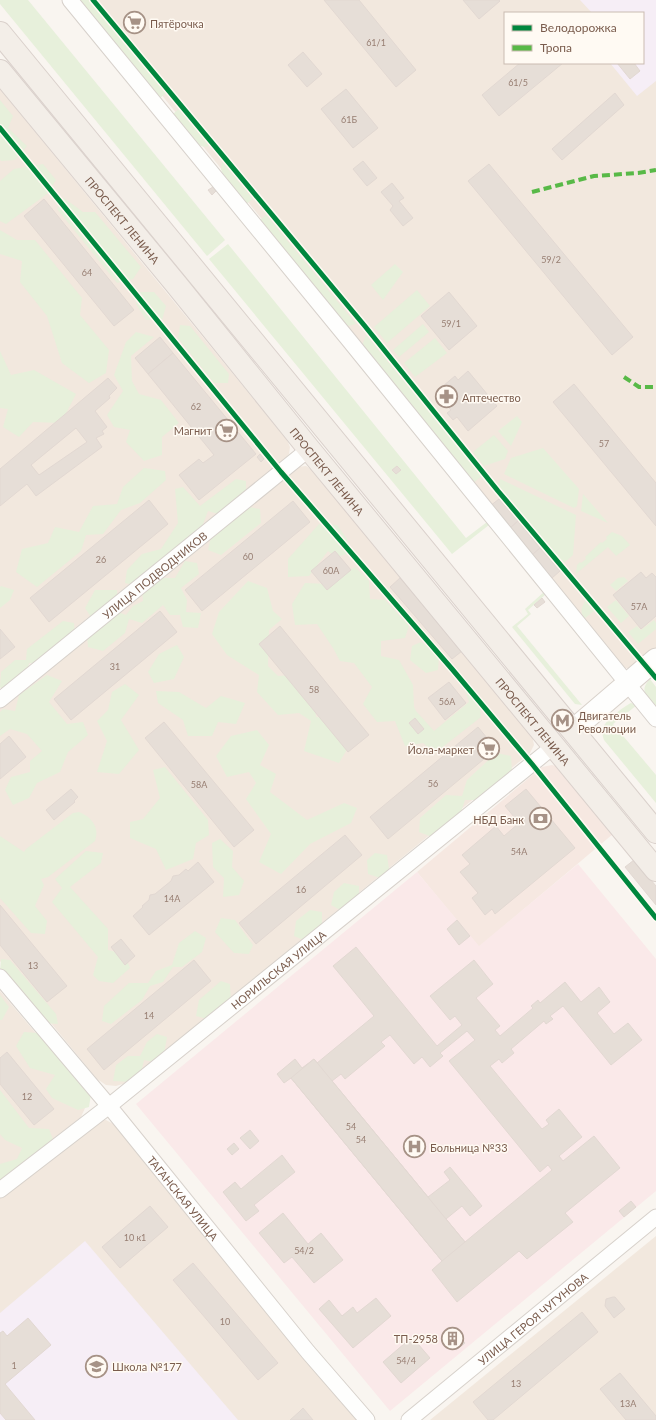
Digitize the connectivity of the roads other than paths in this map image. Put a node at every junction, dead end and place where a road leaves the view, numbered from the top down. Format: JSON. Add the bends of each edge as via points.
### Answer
{"nodes":[{"id":1,"x":70,"y":0,"type":"edge"},
{"id":2,"x":0,"y":33,"type":"edge"},
{"id":3,"x":0,"y":71,"type":"edge"},
{"id":4,"x":309,"y":449,"type":"junction"},
{"id":5,"x":656,"y":659,"type":"edge"},
{"id":6,"x":628,"y":684,"type":"junction"},
{"id":7,"x":0,"y":700,"type":"edge"},
{"id":8,"x":656,"y":719,"type":"edge"},
{"id":9,"x":573,"y":730,"type":"junction"},
{"id":10,"x":554,"y":746,"type":"junction"},
{"id":11,"x":656,"y":832,"type":"edge"},
{"id":12,"x":656,"y":870,"type":"edge"},
{"id":13,"x":0,"y":977,"type":"edge"},
{"id":14,"x":109,"y":1106,"type":"junction"},
{"id":15,"x":0,"y":1190,"type":"edge"},
{"id":16,"x":656,"y":1217,"type":"edge"},
{"id":17,"x":367,"y":1420,"type":"edge"},
{"id":18,"x":410,"y":1420,"type":"edge"}],
"edges":[{"from":1,"to":6,"type":"street"},
{"from":2,"to":9,"type":"main road"},
{"from":3,"to":4,"type":"main road","name":"ПРОСПЕКТ ЛЕНИНА"},
{"from":4,"to":7,"type":"street","name":"УЛИЦА ПОДВОДНИКОВ"},
{"from":4,"to":10,"type":"main road","name":"ПРОСПЕКТ ЛЕНИНА"},
{"from":5,"to":6,"type":"street"},
{"from":6,"to":8,"type":"street"},
{"from":6,"to":9,"type":"street"},
{"from":9,"to":11,"type":"main road"},
{"from":10,"to":12,"type":"main road","name":"ПРОСПЕКТ ЛЕНИНА"},
{"from":10,"to":14,"type":"street","name":"НОРИЛЬСКАЯ УЛИЦА"},
{"from":13,"to":14,"type":"street","name":"ТАГАНСКАЯ УЛИЦА"},
{"from":14,"to":15,"type":"street","name":"НОРИЛЬСКАЯ УЛИЦА"},
{"from":14,"to":17,"type":"street","name":"ТАГАНСКАЯ УЛИЦА","via":[[308,1352]]},
{"from":16,"to":18,"type":"street","name":"УЛИЦА ГЕРОЯ ЧУГУНОВА"}]}
